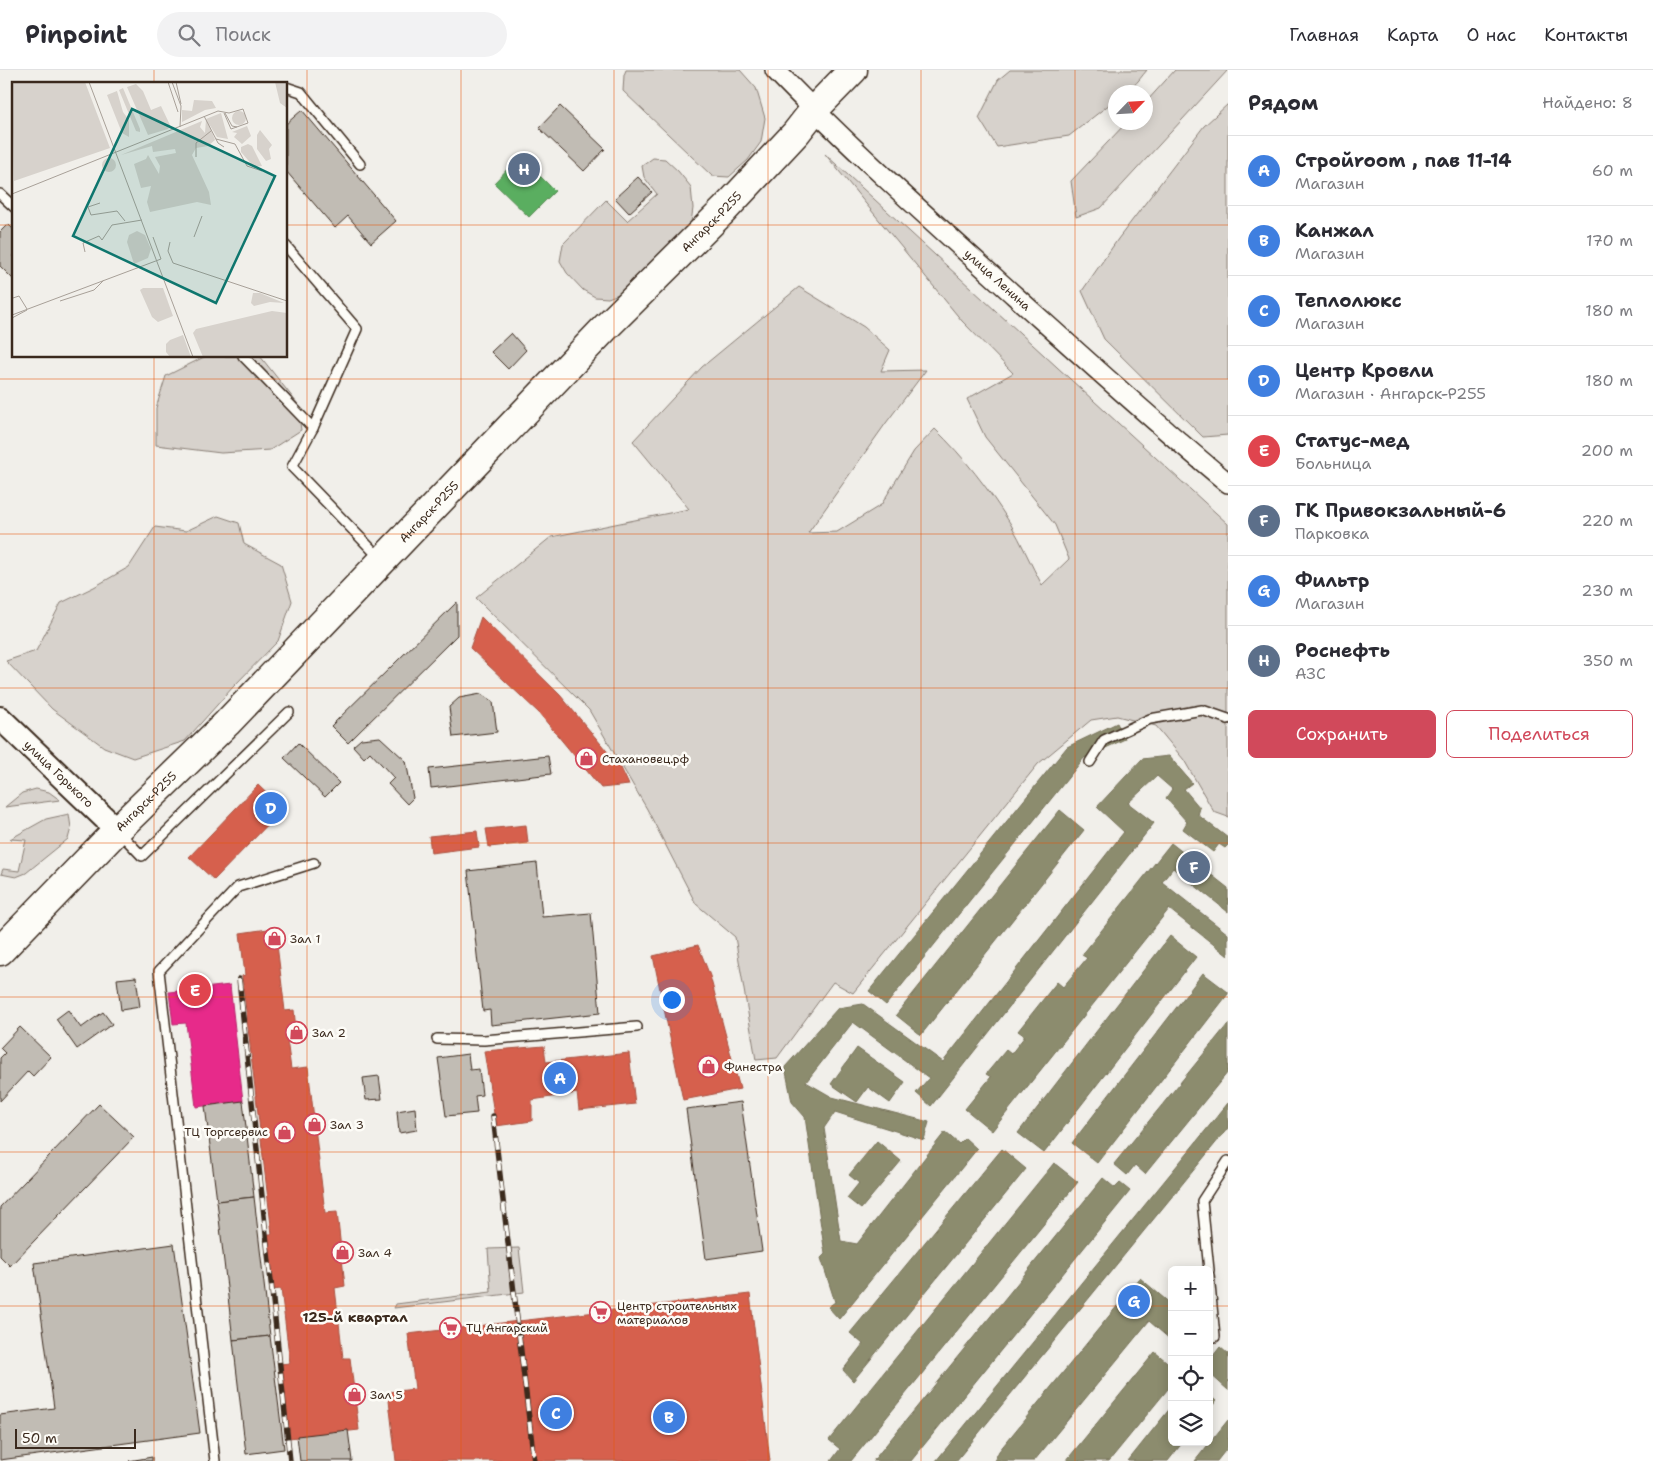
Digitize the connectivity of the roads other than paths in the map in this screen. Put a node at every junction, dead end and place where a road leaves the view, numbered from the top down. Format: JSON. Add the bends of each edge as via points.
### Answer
{"nodes":[{"id":1,"x":775,"y":70,"type":"edge"},
{"id":2,"x":853,"y":70,"type":"edge"},
{"id":3,"x":288,"y":88,"type":"edge"},
{"id":4,"x":814,"y":110,"type":"junction"},
{"id":5,"x":360,"y":164,"type":"dead end"},
{"id":6,"x":0,"y":194,"type":"edge"},
{"id":7,"x":12,"y":204,"type":"edge"},
{"id":8,"x":288,"y":248,"type":"edge"},
{"id":9,"x":245,"y":358,"type":"edge"},
{"id":10,"x":313,"y":428,"type":"junction"},
{"id":11,"x":1228,"y":483,"type":"edge"},
{"id":12,"x":382,"y":560,"type":"junction"},
{"id":13,"x":289,"y":712,"type":"dead end"},
{"id":14,"x":0,"y":718,"type":"edge"},
{"id":15,"x":1228,"y":719,"type":"edge"},
{"id":16,"x":1090,"y":762,"type":"dead end"},
{"id":17,"x":117,"y":830,"type":"junction"},
{"id":18,"x":314,"y":863,"type":"dead end"},
{"id":19,"x":0,"y":951,"type":"edge"},
{"id":20,"x":638,"y":1027,"type":"dead end"},
{"id":21,"x":437,"y":1039,"type":"dead end"},
{"id":22,"x":1228,"y":1161,"type":"edge"},
{"id":23,"x":1209,"y":1266,"type":"edge"},
{"id":24,"x":1213,"y":1310,"type":"edge"},
{"id":25,"x":1216,"y":1337,"type":"dead end"},
{"id":26,"x":215,"y":1461,"type":"edge"}],
"edges":[{"from":1,"to":4,"type":"street","name":"улица Ленина"},
{"from":2,"to":4,"type":"main road","name":"Ангарск-Р255"},
{"from":3,"to":5,"type":"lane","via":[[301,92]]},
{"from":4,"to":11,"type":"street","name":"улица Ленина","via":[[924,214],[1173,438]]},
{"from":4,"to":12,"type":"main road","name":"Ангарск-Р255","via":[[724,210],[606,327]]},
{"from":6,"to":7,"type":"lane"},
{"from":8,"to":10,"type":"lane","via":[[357,329]]},
{"from":9,"to":10,"type":"lane"},
{"from":10,"to":12,"type":"lane","via":[[292,467]]},
{"from":12,"to":17,"type":"main road","name":"Ангарск-Р255","via":[[227,723]]},
{"from":13,"to":17,"type":"lane","via":[[142,856]]},
{"from":14,"to":17,"type":"street","name":"улица Горького"},
{"from":15,"to":16,"type":"lane","via":[[1202,710],[1150,719],[1104,740]]},
{"from":17,"to":19,"type":"main road","name":"Ангарск-Р255"},
{"from":18,"to":26,"type":"lane","via":[[238,887],[159,971]]},
{"from":20,"to":21,"type":"lane","via":[[484,1040]]},
{"from":22,"to":23,"type":"lane","via":[[1202,1201]]},
{"from":24,"to":25,"type":"lane"}]}
